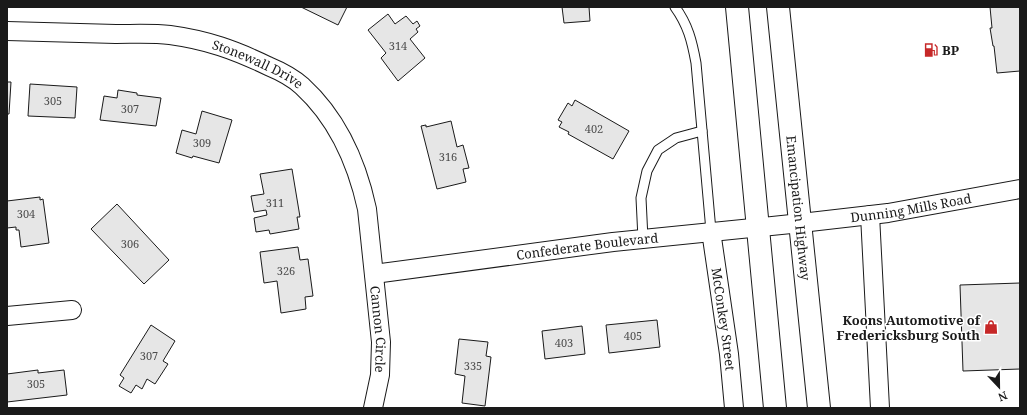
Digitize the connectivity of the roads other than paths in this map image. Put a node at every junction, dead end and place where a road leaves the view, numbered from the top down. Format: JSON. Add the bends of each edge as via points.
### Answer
{"nodes":[{"id":1,"x":674,"y":7,"type":"edge"},
{"id":2,"x":737,"y":7,"type":"edge"},
{"id":3,"x":778,"y":7,"type":"edge"},
{"id":4,"x":7,"y":31,"type":"edge"},
{"id":5,"x":702,"y":131,"type":"junction"},
{"id":6,"x":1020,"y":189,"type":"edge"},
{"id":7,"x":870,"y":215,"type":"junction"},
{"id":8,"x":801,"y":224,"type":"junction"},
{"id":9,"x":759,"y":227,"type":"junction"},
{"id":10,"x":711,"y":231,"type":"junction"},
{"id":11,"x":643,"y":239,"type":"junction"},
{"id":12,"x":374,"y":274,"type":"junction"},
{"id":13,"x":72,"y":310,"type":"dead end"},
{"id":14,"x":7,"y":316,"type":"edge"},
{"id":15,"x":373,"y":408,"type":"edge"},
{"id":16,"x":734,"y":408,"type":"edge"},
{"id":17,"x":775,"y":408,"type":"edge"},
{"id":18,"x":819,"y":408,"type":"edge"},
{"id":19,"x":880,"y":408,"type":"edge"}],
"edges":[{"from":1,"to":5,"type":"lane","via":[[684,19],[691,39]]},
{"from":2,"to":9,"type":"main road"},
{"from":3,"to":8,"type":"main road","name":"Emancipation Highway"},
{"from":4,"to":12,"type":"street","name":"Stonewall Drive","via":[[169,35],[206,41],[241,52],[301,84],[319,103],[338,130],[353,162],[367,209]]},
{"from":5,"to":10,"type":"lane"},
{"from":5,"to":11,"type":"lane","via":[[676,138],[658,150],[647,172],[641,198]]},
{"from":6,"to":7,"type":"street","name":"Dunning Mills Road"},
{"from":7,"to":8,"type":"street","name":"Dunning Mills Road"},
{"from":7,"to":19,"type":"street"},
{"from":8,"to":9,"type":"street","name":"Confederate Boulevard"},
{"from":8,"to":18,"type":"main road","name":"Emancipation Highway"},
{"from":9,"to":10,"type":"street","name":"Confederate Boulevard"},
{"from":9,"to":17,"type":"main road"},
{"from":10,"to":11,"type":"street","name":"Confederate Boulevard"},
{"from":10,"to":16,"type":"street","name":"McConkey Street","via":[[729,354]]},
{"from":11,"to":12,"type":"street","name":"Confederate Boulevard"},
{"from":12,"to":15,"type":"street","name":"Cannon Circle","via":[[381,342],[380,375]]},
{"from":13,"to":14,"type":"street"}]}
